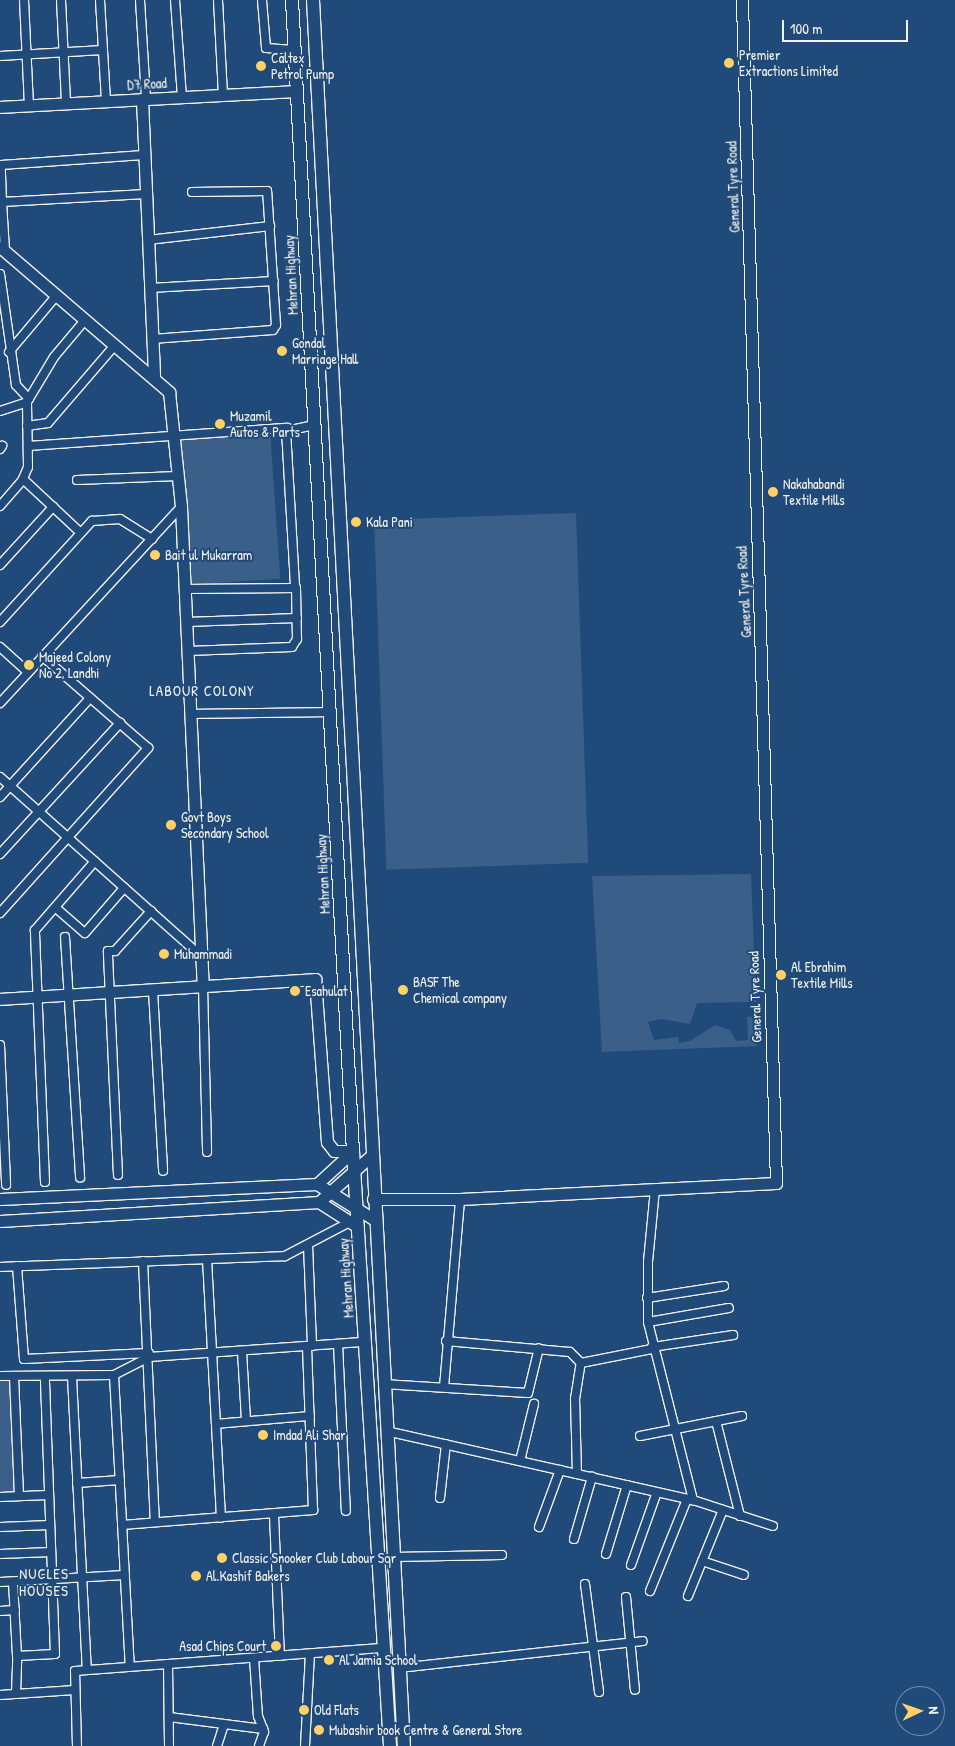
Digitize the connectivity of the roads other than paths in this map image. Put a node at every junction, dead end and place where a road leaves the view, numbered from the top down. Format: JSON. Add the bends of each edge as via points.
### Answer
{"nodes":[{"id":1,"x":24,"y":0,"type":"edge"},
{"id":2,"x":61,"y":0,"type":"edge"},
{"id":3,"x":100,"y":0,"type":"edge"},
{"id":4,"x":140,"y":0,"type":"edge"},
{"id":5,"x":175,"y":0,"type":"edge"},
{"id":6,"x":218,"y":0,"type":"edge"},
{"id":7,"x":262,"y":0,"type":"edge"},
{"id":8,"x":292,"y":0,"type":"edge"},
{"id":9,"x":313,"y":0,"type":"edge"},
{"id":10,"x":742,"y":0,"type":"edge"},
{"id":11,"x":104,"y":50,"type":"junction"},
{"id":12,"x":294,"y":50,"type":"junction"},
{"id":13,"x":64,"y":53,"type":"junction"},
{"id":14,"x":27,"y":54,"type":"junction"},
{"id":15,"x":0,"y":56,"type":"edge"},
{"id":16,"x":296,"y":91,"type":"junction"},
{"id":17,"x":223,"y":95,"type":"junction"},
{"id":18,"x":182,"y":97,"type":"junction"},
{"id":19,"x":144,"y":99,"type":"junction"},
{"id":20,"x":106,"y":101,"type":"junction"},
{"id":21,"x":66,"y":103,"type":"junction"},
{"id":22,"x":29,"y":106,"type":"junction"},
{"id":23,"x":0,"y":107,"type":"edge"},
{"id":24,"x":144,"y":155,"type":"junction"},
{"id":25,"x":192,"y":192,"type":"dead end"},
{"id":26,"x":146,"y":194,"type":"junction"},
{"id":27,"x":2,"y":202,"type":"junction"},
{"id":28,"x":270,"y":226,"type":"junction"},
{"id":29,"x":148,"y":240,"type":"junction"},
{"id":30,"x":2,"y":248,"type":"edge"},
{"id":31,"x":0,"y":274,"type":"edge"},
{"id":32,"x":274,"y":281,"type":"junction"},
{"id":33,"x":150,"y":288,"type":"junction"},
{"id":34,"x":57,"y":295,"type":"junction"},
{"id":35,"x":330,"y":305,"type":"junction"},
{"id":36,"x":308,"y":306,"type":"junction"},
{"id":37,"x":86,"y":320,"type":"junction"},
{"id":38,"x":152,"y":339,"type":"junction"},
{"id":39,"x":115,"y":345,"type":"junction"},
{"id":40,"x":9,"y":352,"type":"junction"},
{"id":41,"x":154,"y":379,"type":"junction"},
{"id":42,"x":28,"y":401,"type":"junction"},
{"id":43,"x":0,"y":411,"type":"edge"},
{"id":44,"x":314,"y":425,"type":"junction"},
{"id":45,"x":27,"y":426,"type":"junction"},
{"id":46,"x":288,"y":428,"type":"junction"},
{"id":47,"x":174,"y":436,"type":"junction"},
{"id":48,"x":28,"y":446,"type":"junction"},
{"id":49,"x":178,"y":476,"type":"junction"},
{"id":50,"x":23,"y":480,"type":"junction"},
{"id":51,"x":78,"y":480,"type":"dead end"},
{"id":52,"x":0,"y":506,"type":"edge"},
{"id":53,"x":53,"y":507,"type":"junction"},
{"id":54,"x":181,"y":507,"type":"junction"},
{"id":55,"x":81,"y":533,"type":"junction"},
{"id":56,"x":152,"y":539,"type":"junction"},
{"id":57,"x":0,"y":565,"type":"edge"},
{"id":58,"x":295,"y":586,"type":"junction"},
{"id":59,"x":185,"y":589,"type":"junction"},
{"id":60,"x":297,"y":618,"type":"junction"},
{"id":61,"x":0,"y":622,"type":"edge"},
{"id":62,"x":186,"y":622,"type":"junction"},
{"id":63,"x":188,"y":651,"type":"junction"},
{"id":64,"x":2,"y":653,"type":"edge"},
{"id":65,"x":42,"y":656,"type":"junction"},
{"id":66,"x":28,"y":672,"type":"junction"},
{"id":67,"x":90,"y":698,"type":"junction"},
{"id":68,"x":0,"y":703,"type":"edge"},
{"id":69,"x":329,"y":712,"type":"junction"},
{"id":70,"x":190,"y":714,"type":"junction"},
{"id":71,"x":120,"y":724,"type":"junction"},
{"id":72,"x":0,"y":777,"type":"edge"},
{"id":73,"x":10,"y":786,"type":"junction"},
{"id":74,"x":0,"y":797,"type":"edge"},
{"id":75,"x":39,"y":812,"type":"junction"},
{"id":76,"x":69,"y":838,"type":"junction"},
{"id":77,"x":0,"y":854,"type":"edge"},
{"id":78,"x":95,"y":861,"type":"junction"},
{"id":79,"x":124,"y":888,"type":"junction"},
{"id":80,"x":56,"y":908,"type":"junction"},
{"id":81,"x":151,"y":911,"type":"junction"},
{"id":82,"x":0,"y":912,"type":"edge"},
{"id":83,"x":65,"y":937,"type":"dead end"},
{"id":84,"x":201,"y":956,"type":"junction"},
{"id":85,"x":203,"y":986,"type":"junction"},
{"id":86,"x":153,"y":990,"type":"junction"},
{"id":87,"x":111,"y":992,"type":"junction"},
{"id":88,"x":69,"y":995,"type":"junction"},
{"id":89,"x":34,"y":997,"type":"junction"},
{"id":90,"x":0,"y":999,"type":"edge"},
{"id":91,"x":0,"y":1045,"type":"edge"},
{"id":92,"x":353,"y":1151,"type":"junction"},
{"id":93,"x":207,"y":1152,"type":"dead end"},
{"id":94,"x":372,"y":1155,"type":"junction"},
{"id":95,"x":163,"y":1171,"type":"dead end"},
{"id":96,"x":354,"y":1171,"type":"junction"},
{"id":97,"x":118,"y":1175,"type":"dead end"},
{"id":98,"x":80,"y":1178,"type":"dead end"},
{"id":99,"x":45,"y":1182,"type":"dead end"},
{"id":100,"x":317,"y":1184,"type":"junction"},
{"id":101,"x":6,"y":1185,"type":"dead end"},
{"id":102,"x":655,"y":1189,"type":"junction"},
{"id":103,"x":330,"y":1192,"type":"junction"},
{"id":104,"x":0,"y":1199,"type":"edge"},
{"id":105,"x":374,"y":1199,"type":"junction"},
{"id":106,"x":460,"y":1199,"type":"junction"},
{"id":107,"x":319,"y":1202,"type":"junction"},
{"id":108,"x":357,"y":1208,"type":"junction"},
{"id":109,"x":375,"y":1220,"type":"junction"},
{"id":110,"x":0,"y":1221,"type":"edge"},
{"id":111,"x":354,"y":1224,"type":"junction"},
{"id":112,"x":308,"y":1245,"type":"junction"},
{"id":113,"x":207,"y":1259,"type":"junction"},
{"id":114,"x":143,"y":1261,"type":"junction"},
{"id":115,"x":18,"y":1266,"type":"junction"},
{"id":116,"x":0,"y":1267,"type":"edge"},
{"id":117,"x":724,"y":1286,"type":"dead end"},
{"id":118,"x":647,"y":1298,"type":"junction"},
{"id":119,"x":729,"y":1308,"type":"dead end"},
{"id":120,"x":648,"y":1322,"type":"junction"},
{"id":121,"x":733,"y":1334,"type":"dead end"},
{"id":122,"x":446,"y":1341,"type":"junction"},
{"id":123,"x":365,"y":1342,"type":"junction"},
{"id":124,"x":338,"y":1344,"type":"junction"},
{"id":125,"x":309,"y":1346,"type":"junction"},
{"id":126,"x":539,"y":1348,"type":"junction"},
{"id":127,"x":652,"y":1348,"type":"junction"},
{"id":128,"x":242,"y":1351,"type":"junction"},
{"id":129,"x":212,"y":1353,"type":"junction"},
{"id":130,"x":149,"y":1355,"type":"junction"},
{"id":131,"x":581,"y":1363,"type":"junction"},
{"id":132,"x":114,"y":1375,"type":"junction"},
{"id":133,"x":0,"y":1376,"type":"edge"},
{"id":134,"x":14,"y":1376,"type":"junction"},
{"id":135,"x":45,"y":1376,"type":"junction"},
{"id":136,"x":72,"y":1377,"type":"junction"},
{"id":137,"x":383,"y":1384,"type":"junction"},
{"id":138,"x":444,"y":1387,"type":"junction"},
{"id":139,"x":534,"y":1404,"type":"dead end"},
{"id":140,"x":310,"y":1416,"type":"junction"},
{"id":141,"x":742,"y":1416,"type":"dead end"},
{"id":142,"x":246,"y":1421,"type":"junction"},
{"id":143,"x":716,"y":1421,"type":"junction"},
{"id":144,"x":216,"y":1424,"type":"junction"},
{"id":145,"x":677,"y":1428,"type":"junction"},
{"id":146,"x":386,"y":1430,"type":"junction"},
{"id":147,"x":640,"y":1436,"type":"dead end"},
{"id":148,"x":446,"y":1444,"type":"junction"},
{"id":149,"x":520,"y":1461,"type":"junction"},
{"id":150,"x":560,"y":1470,"type":"junction"},
{"id":151,"x":577,"y":1474,"type":"junction"},
{"id":152,"x":592,"y":1478,"type":"junction"},
{"id":153,"x":120,"y":1480,"type":"junction"},
{"id":154,"x":77,"y":1483,"type":"junction"},
{"id":155,"x":627,"y":1485,"type":"junction"},
{"id":156,"x":657,"y":1492,"type":"junction"},
{"id":157,"x":48,"y":1495,"type":"junction"},
{"id":158,"x":20,"y":1496,"type":"junction"},
{"id":159,"x":0,"y":1497,"type":"edge"},
{"id":160,"x":440,"y":1498,"type":"dead end"},
{"id":161,"x":690,"y":1500,"type":"junction"},
{"id":162,"x":724,"y":1510,"type":"junction"},
{"id":163,"x":346,"y":1511,"type":"dead end"},
{"id":164,"x":274,"y":1515,"type":"junction"},
{"id":165,"x":740,"y":1516,"type":"junction"},
{"id":166,"x":221,"y":1518,"type":"junction"},
{"id":167,"x":155,"y":1521,"type":"junction"},
{"id":168,"x":50,"y":1525,"type":"junction"},
{"id":169,"x":122,"y":1525,"type":"junction"},
{"id":170,"x":773,"y":1526,"type":"dead end"},
{"id":171,"x":0,"y":1527,"type":"edge"},
{"id":172,"x":539,"y":1527,"type":"dead end"},
{"id":173,"x":574,"y":1539,"type":"dead end"},
{"id":174,"x":51,"y":1552,"type":"junction"},
{"id":175,"x":0,"y":1554,"type":"edge"},
{"id":176,"x":606,"y":1554,"type":"dead end"},
{"id":177,"x":502,"y":1555,"type":"dead end"},
{"id":178,"x":393,"y":1557,"type":"junction"},
{"id":179,"x":702,"y":1561,"type":"junction"},
{"id":180,"x":631,"y":1565,"type":"dead end"},
{"id":181,"x":125,"y":1575,"type":"junction"},
{"id":182,"x":744,"y":1575,"type":"dead end"},
{"id":183,"x":83,"y":1577,"type":"junction"},
{"id":184,"x":53,"y":1580,"type":"junction"},
{"id":185,"x":0,"y":1582,"type":"edge"},
{"id":186,"x":13,"y":1582,"type":"junction"},
{"id":187,"x":585,"y":1584,"type":"dead end"},
{"id":188,"x":650,"y":1591,"type":"dead end"},
{"id":189,"x":688,"y":1596,"type":"dead end"},
{"id":190,"x":626,"y":1597,"type":"dead end"},
{"id":191,"x":15,"y":1610,"type":"junction"},
{"id":192,"x":0,"y":1611,"type":"edge"},
{"id":193,"x":643,"y":1641,"type":"dead end"},
{"id":194,"x":630,"y":1643,"type":"junction"},
{"id":195,"x":592,"y":1647,"type":"junction"},
{"id":196,"x":384,"y":1648,"type":"junction"},
{"id":197,"x":310,"y":1654,"type":"junction"},
{"id":198,"x":17,"y":1656,"type":"junction"},
{"id":199,"x":280,"y":1656,"type":"junction"},
{"id":200,"x":254,"y":1658,"type":"junction"},
{"id":201,"x":168,"y":1664,"type":"junction"},
{"id":202,"x":130,"y":1667,"type":"junction"},
{"id":203,"x":400,"y":1668,"type":"junction"},
{"id":204,"x":87,"y":1670,"type":"junction"},
{"id":205,"x":75,"y":1690,"type":"junction"},
{"id":206,"x":635,"y":1690,"type":"dead end"},
{"id":207,"x":599,"y":1692,"type":"dead end"},
{"id":208,"x":0,"y":1694,"type":"edge"},
{"id":209,"x":16,"y":1694,"type":"junction"},
{"id":210,"x":169,"y":1717,"type":"junction"},
{"id":211,"x":224,"y":1726,"type":"junction"},
{"id":212,"x":263,"y":1729,"type":"junction"},
{"id":213,"x":78,"y":1746,"type":"edge"},
{"id":214,"x":169,"y":1746,"type":"edge"},
{"id":215,"x":217,"y":1746,"type":"edge"},
{"id":216,"x":259,"y":1746,"type":"edge"},
{"id":217,"x":305,"y":1746,"type":"edge"},
{"id":218,"x":390,"y":1746,"type":"edge"},
{"id":219,"x":404,"y":1746,"type":"edge"}],
"edges":[{"from":1,"to":14,"type":"street"},
{"from":2,"to":13,"type":"street"},
{"from":3,"to":11,"type":"street"},
{"from":4,"to":19,"type":"street"},
{"from":5,"to":18,"type":"street"},
{"from":6,"to":17,"type":"street"},
{"from":7,"to":12,"type":"street","via":[[266,48]]},
{"from":8,"to":12,"type":"main road","name":"Mehran Highway"},
{"from":9,"to":35,"type":"main road"},
{"from":10,"to":102,"type":"street","name":"General Tyre Road","via":[[776,1183]]},
{"from":11,"to":13,"type":"street"},
{"from":11,"to":20,"type":"street"},
{"from":12,"to":16,"type":"main road","name":"Mehran Highway"},
{"from":13,"to":14,"type":"street"},
{"from":13,"to":21,"type":"street"},
{"from":14,"to":15,"type":"street"},
{"from":14,"to":22,"type":"street"},
{"from":16,"to":17,"type":"street","name":"D7 Road"},
{"from":16,"to":36,"type":"main road","name":"Mehran Highway"},
{"from":17,"to":18,"type":"street","name":"D7 Road"},
{"from":18,"to":19,"type":"street","name":"D7 Road"},
{"from":19,"to":20,"type":"street","name":"D7 Road"},
{"from":19,"to":24,"type":"street"},
{"from":20,"to":21,"type":"street","name":"D7 Road"},
{"from":21,"to":22,"type":"street","name":"D7 Road"},
{"from":22,"to":23,"type":"street","name":"D7 Road"},
{"from":24,"to":26,"type":"street"},
{"from":24,"to":27,"type":"street","via":[[1,165]]},
{"from":25,"to":28,"type":"street","via":[[265,188]]},
{"from":26,"to":27,"type":"street"},
{"from":26,"to":29,"type":"street"},
{"from":27,"to":30,"type":"street"},
{"from":28,"to":29,"type":"street"},
{"from":28,"to":32,"type":"street"},
{"from":29,"to":33,"type":"street"},
{"from":30,"to":34,"type":"street"},
{"from":31,"to":40,"type":"street"},
{"from":32,"to":33,"type":"street"},
{"from":32,"to":38,"type":"street","via":[[276,325],[273,330]]},
{"from":33,"to":38,"type":"street"},
{"from":34,"to":37,"type":"street"},
{"from":34,"to":40,"type":"street"},
{"from":35,"to":36,"type":"main road"},
{"from":35,"to":94,"type":"main road"},
{"from":36,"to":44,"type":"main road","name":"Mehran Highway"},
{"from":37,"to":39,"type":"street"},
{"from":37,"to":42,"type":"street","via":[[54,357]]},
{"from":38,"to":41,"type":"street"},
{"from":39,"to":41,"type":"street"},
{"from":39,"to":45,"type":"street","via":[[48,424]]},
{"from":40,"to":42,"type":"street","via":[[16,385]]},
{"from":41,"to":47,"type":"street","via":[[169,392]]},
{"from":42,"to":43,"type":"street"},
{"from":42,"to":45,"type":"street"},
{"from":44,"to":46,"type":"street"},
{"from":44,"to":69,"type":"main road","name":"Mehran Highway"},
{"from":45,"to":48,"type":"street"},
{"from":46,"to":47,"type":"street"},
{"from":46,"to":58,"type":"street"},
{"from":47,"to":48,"type":"street"},
{"from":47,"to":49,"type":"street"},
{"from":48,"to":50,"type":"street"},
{"from":49,"to":51,"type":"street"},
{"from":49,"to":54,"type":"street"},
{"from":50,"to":52,"type":"street"},
{"from":50,"to":53,"type":"street"},
{"from":53,"to":55,"type":"street"},
{"from":53,"to":57,"type":"street"},
{"from":54,"to":56,"type":"street"},
{"from":54,"to":59,"type":"street"},
{"from":55,"to":56,"type":"street","via":[[92,521],[120,519]]},
{"from":55,"to":61,"type":"street"},
{"from":56,"to":65,"type":"street"},
{"from":58,"to":59,"type":"street"},
{"from":58,"to":60,"type":"street"},
{"from":59,"to":62,"type":"street"},
{"from":60,"to":62,"type":"street"},
{"from":60,"to":63,"type":"street","via":[[297,639],[292,647]]},
{"from":62,"to":63,"type":"street"},
{"from":63,"to":70,"type":"street"},
{"from":64,"to":66,"type":"street"},
{"from":65,"to":66,"type":"street"},
{"from":65,"to":67,"type":"street"},
{"from":66,"to":68,"type":"street"},
{"from":67,"to":71,"type":"street"},
{"from":67,"to":73,"type":"street"},
{"from":69,"to":70,"type":"street"},
{"from":69,"to":92,"type":"main road","name":"Mehran Highway"},
{"from":70,"to":84,"type":"street"},
{"from":71,"to":75,"type":"street"},
{"from":71,"to":76,"type":"street","via":[[148,748]]},
{"from":72,"to":73,"type":"street"},
{"from":73,"to":74,"type":"street"},
{"from":73,"to":75,"type":"street"},
{"from":75,"to":76,"type":"street"},
{"from":75,"to":77,"type":"street"},
{"from":76,"to":78,"type":"street"},
{"from":76,"to":82,"type":"street"},
{"from":78,"to":79,"type":"street"},
{"from":78,"to":80,"type":"street"},
{"from":79,"to":80,"type":"street","via":[[85,933]]},
{"from":79,"to":81,"type":"street"},
{"from":80,"to":89,"type":"street","via":[[35,930]]},
{"from":81,"to":84,"type":"street"},
{"from":81,"to":87,"type":"street","via":[[115,951],[108,950]]},
{"from":83,"to":88,"type":"street"},
{"from":84,"to":85,"type":"street"},
{"from":85,"to":86,"type":"street"},
{"from":85,"to":92,"type":"street","via":[[315,978],[327,1142],[334,1151]]},
{"from":85,"to":93,"type":"street"},
{"from":86,"to":87,"type":"street"},
{"from":86,"to":95,"type":"street"},
{"from":87,"to":88,"type":"street"},
{"from":87,"to":97,"type":"street"},
{"from":88,"to":89,"type":"street"},
{"from":88,"to":98,"type":"street"},
{"from":89,"to":90,"type":"street"},
{"from":89,"to":99,"type":"street"},
{"from":91,"to":101,"type":"street"},
{"from":92,"to":96,"type":"main road","name":"Mehran Highway"},
{"from":92,"to":100,"type":"street"},
{"from":94,"to":96,"type":"street"},
{"from":94,"to":105,"type":"main road"},
{"from":96,"to":103,"type":"street"},
{"from":96,"to":108,"type":"main road","name":"Mehran Highway"},
{"from":100,"to":103,"type":"street"},
{"from":100,"to":104,"type":"street"},
{"from":102,"to":106,"type":"street"},
{"from":102,"to":118,"type":"street"},
{"from":103,"to":107,"type":"street"},
{"from":103,"to":108,"type":"street"},
{"from":105,"to":106,"type":"street"},
{"from":105,"to":109,"type":"main road"},
{"from":106,"to":122,"type":"street"},
{"from":107,"to":110,"type":"street"},
{"from":107,"to":111,"type":"street"},
{"from":108,"to":109,"type":"street"},
{"from":108,"to":111,"type":"main road","name":"Mehran Highway"},
{"from":109,"to":137,"type":"main road"},
{"from":111,"to":112,"type":"street"},
{"from":111,"to":123,"type":"main road","name":"Mehran Highway"},
{"from":112,"to":113,"type":"street","via":[[285,1256]]},
{"from":112,"to":125,"type":"street"},
{"from":113,"to":114,"type":"street"},
{"from":113,"to":129,"type":"street"},
{"from":114,"to":115,"type":"street"},
{"from":114,"to":130,"type":"street"},
{"from":115,"to":116,"type":"street"},
{"from":115,"to":130,"type":"street","via":[[24,1359]]},
{"from":117,"to":118,"type":"street"},
{"from":118,"to":120,"type":"street"},
{"from":119,"to":120,"type":"street"},
{"from":120,"to":127,"type":"street"},
{"from":121,"to":127,"type":"street"},
{"from":122,"to":126,"type":"street"},
{"from":122,"to":138,"type":"street"},
{"from":123,"to":124,"type":"street"},
{"from":123,"to":196,"type":"main road","name":"Mehran Highway"},
{"from":124,"to":125,"type":"street"},
{"from":124,"to":163,"type":"street"},
{"from":125,"to":128,"type":"street"},
{"from":125,"to":140,"type":"street"},
{"from":126,"to":131,"type":"street","via":[[570,1352]]},
{"from":126,"to":138,"type":"street","via":[[528,1393]]},
{"from":127,"to":131,"type":"street"},
{"from":127,"to":145,"type":"street"},
{"from":128,"to":129,"type":"street"},
{"from":128,"to":142,"type":"street"},
{"from":129,"to":130,"type":"street"},
{"from":129,"to":144,"type":"street"},
{"from":130,"to":132,"type":"street"},
{"from":130,"to":167,"type":"street"},
{"from":131,"to":151,"type":"street","via":[[575,1399]]},
{"from":132,"to":136,"type":"street"},
{"from":132,"to":153,"type":"street"},
{"from":133,"to":134,"type":"street"},
{"from":134,"to":135,"type":"street"},
{"from":134,"to":158,"type":"street"},
{"from":135,"to":136,"type":"street"},
{"from":135,"to":157,"type":"street"},
{"from":136,"to":154,"type":"street"},
{"from":137,"to":138,"type":"street"},
{"from":137,"to":146,"type":"main road"},
{"from":139,"to":149,"type":"street"},
{"from":140,"to":142,"type":"street"},
{"from":140,"to":164,"type":"street","via":[[313,1510]]},
{"from":141,"to":143,"type":"street"},
{"from":142,"to":144,"type":"street"},
{"from":143,"to":145,"type":"street"},
{"from":143,"to":165,"type":"street"},
{"from":144,"to":166,"type":"street"},
{"from":145,"to":147,"type":"street"},
{"from":145,"to":161,"type":"street"},
{"from":146,"to":148,"type":"street"},
{"from":146,"to":178,"type":"main road"},
{"from":148,"to":149,"type":"street"},
{"from":148,"to":160,"type":"street"},
{"from":149,"to":150,"type":"street"},
{"from":150,"to":151,"type":"street"},
{"from":150,"to":172,"type":"street"},
{"from":151,"to":152,"type":"street"},
{"from":152,"to":155,"type":"street"},
{"from":152,"to":173,"type":"street"},
{"from":153,"to":154,"type":"street"},
{"from":153,"to":169,"type":"street"},
{"from":154,"to":183,"type":"street"},
{"from":155,"to":156,"type":"street"},
{"from":155,"to":176,"type":"street"},
{"from":156,"to":161,"type":"street"},
{"from":156,"to":180,"type":"street"},
{"from":157,"to":158,"type":"street"},
{"from":157,"to":168,"type":"street"},
{"from":158,"to":159,"type":"street"},
{"from":161,"to":162,"type":"street"},
{"from":161,"to":188,"type":"street"},
{"from":162,"to":165,"type":"street"},
{"from":162,"to":179,"type":"street"},
{"from":164,"to":166,"type":"street"},
{"from":164,"to":199,"type":"street"},
{"from":165,"to":170,"type":"street"},
{"from":166,"to":167,"type":"street"},
{"from":167,"to":169,"type":"street"},
{"from":168,"to":171,"type":"street"},
{"from":168,"to":174,"type":"street"},
{"from":169,"to":181,"type":"street"},
{"from":174,"to":175,"type":"street"},
{"from":174,"to":184,"type":"street"},
{"from":177,"to":178,"type":"street"},
{"from":178,"to":203,"type":"main road"},
{"from":179,"to":182,"type":"street"},
{"from":179,"to":189,"type":"street"},
{"from":181,"to":183,"type":"street"},
{"from":181,"to":202,"type":"street"},
{"from":183,"to":184,"type":"street"},
{"from":183,"to":204,"type":"street"},
{"from":184,"to":186,"type":"street"},
{"from":184,"to":198,"type":"street","via":[[55,1654]]},
{"from":185,"to":186,"type":"street"},
{"from":186,"to":191,"type":"street"},
{"from":187,"to":195,"type":"street"},
{"from":190,"to":194,"type":"street"},
{"from":191,"to":192,"type":"street"},
{"from":191,"to":198,"type":"street"},
{"from":193,"to":194,"type":"street"},
{"from":194,"to":195,"type":"street"},
{"from":194,"to":206,"type":"street"},
{"from":195,"to":203,"type":"street"},
{"from":195,"to":207,"type":"street"},
{"from":196,"to":197,"type":"street"},
{"from":196,"to":218,"type":"main road","name":"Mehran Highway"},
{"from":197,"to":199,"type":"street"},
{"from":197,"to":217,"type":"street"},
{"from":198,"to":209,"type":"street"},
{"from":199,"to":200,"type":"street"},
{"from":200,"to":201,"type":"street"},
{"from":200,"to":212,"type":"street","via":[[258,1716]]},
{"from":201,"to":202,"type":"street"},
{"from":201,"to":210,"type":"street"},
{"from":202,"to":204,"type":"street"},
{"from":203,"to":219,"type":"main road"},
{"from":204,"to":205,"type":"street","via":[[75,1671]]},
{"from":205,"to":209,"type":"street"},
{"from":205,"to":213,"type":"street"},
{"from":208,"to":209,"type":"street"},
{"from":210,"to":211,"type":"street"},
{"from":210,"to":214,"type":"street"},
{"from":211,"to":212,"type":"street"},
{"from":211,"to":215,"type":"street"},
{"from":212,"to":216,"type":"street"}]}
